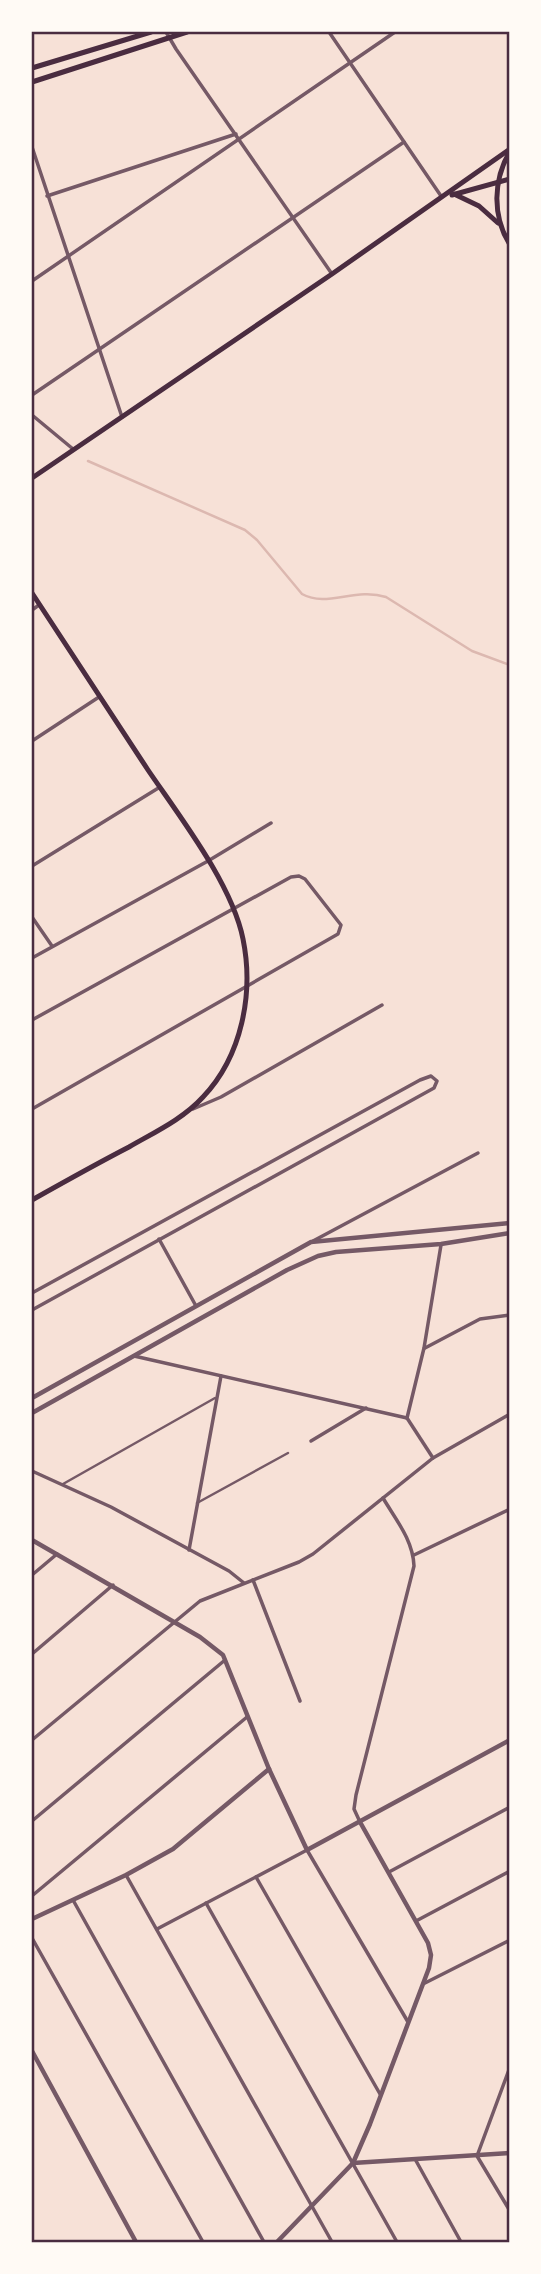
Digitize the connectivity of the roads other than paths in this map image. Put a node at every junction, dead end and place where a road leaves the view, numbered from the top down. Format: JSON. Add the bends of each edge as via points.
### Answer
{"nodes":[{"id":1,"x":151,"y":32,"type":"edge"},
{"id":2,"x":166,"y":32,"type":"edge"},
{"id":3,"x":187,"y":32,"type":"edge"},
{"id":4,"x":329,"y":32,"type":"edge"},
{"id":5,"x":395,"y":32,"type":"edge"},
{"id":6,"x":169,"y":39,"type":"junction"},
{"id":7,"x":350,"y":62,"type":"junction"},
{"id":8,"x":32,"y":68,"type":"edge"},
{"id":9,"x":32,"y":82,"type":"edge"},
{"id":10,"x":237,"y":136,"type":"junction"},
{"id":11,"x":404,"y":142,"type":"junction"},
{"id":12,"x":32,"y":147,"type":"edge"},
{"id":13,"x":509,"y":150,"type":"edge"},
{"id":14,"x":509,"y":179,"type":"edge"},
{"id":15,"x":498,"y":182,"type":"junction"},
{"id":16,"x":454,"y":194,"type":"junction"},
{"id":17,"x":47,"y":196,"type":"junction"},
{"id":18,"x":442,"y":198,"type":"junction"},
{"id":19,"x":292,"y":218,"type":"junction"},
{"id":20,"x":500,"y":225,"type":"junction"},
{"id":21,"x":509,"y":245,"type":"edge"},
{"id":22,"x":68,"y":256,"type":"junction"},
{"id":23,"x":332,"y":274,"type":"junction"},
{"id":24,"x":32,"y":281,"type":"edge"},
{"id":25,"x":98,"y":350,"type":"junction"},
{"id":26,"x":32,"y":395,"type":"edge"},
{"id":27,"x":32,"y":415,"type":"edge"},
{"id":28,"x":122,"y":418,"type":"junction"},
{"id":29,"x":74,"y":451,"type":"junction"},
{"id":30,"x":32,"y":478,"type":"edge"},
{"id":31,"x":32,"y":593,"type":"edge"},
{"id":32,"x":39,"y":605,"type":"junction"},
{"id":33,"x":32,"y":610,"type":"edge"},
{"id":34,"x":99,"y":696,"type":"junction"},
{"id":35,"x":32,"y":741,"type":"edge"},
{"id":36,"x":160,"y":787,"type":"junction"},
{"id":37,"x":271,"y":823,"type":"dead end"},
{"id":38,"x":208,"y":861,"type":"junction"},
{"id":39,"x":32,"y":866,"type":"edge"},
{"id":40,"x":234,"y":908,"type":"junction"},
{"id":41,"x":32,"y":917,"type":"edge"},
{"id":42,"x":52,"y":946,"type":"junction"},
{"id":43,"x":32,"y":958,"type":"edge"},
{"id":44,"x":248,"y":986,"type":"junction"},
{"id":45,"x":382,"y":1006,"type":"dead end"},
{"id":46,"x":32,"y":1020,"type":"edge"},
{"id":47,"x":32,"y":1110,"type":"edge"},
{"id":48,"x":191,"y":1110,"type":"junction"},
{"id":49,"x":478,"y":1153,"type":"dead end"},
{"id":50,"x":32,"y":1200,"type":"edge"},
{"id":51,"x":509,"y":1223,"type":"edge"},
{"id":52,"x":509,"y":1233,"type":"edge"},
{"id":53,"x":159,"y":1239,"type":"junction"},
{"id":54,"x":355,"y":1239,"type":"junction"},
{"id":55,"x":311,"y":1242,"type":"junction"},
{"id":56,"x":441,"y":1244,"type":"junction"},
{"id":57,"x":355,"y":1250,"type":"junction"},
{"id":58,"x":32,"y":1293,"type":"edge"},
{"id":59,"x":196,"y":1307,"type":"junction"},
{"id":60,"x":32,"y":1310,"type":"edge"},
{"id":61,"x":509,"y":1315,"type":"edge"},
{"id":62,"x":424,"y":1348,"type":"junction"},
{"id":63,"x":134,"y":1356,"type":"junction"},
{"id":64,"x":221,"y":1376,"type":"junction"},
{"id":65,"x":217,"y":1397,"type":"junction"},
{"id":66,"x":32,"y":1398,"type":"edge"},
{"id":67,"x":366,"y":1408,"type":"junction"},
{"id":68,"x":32,"y":1413,"type":"edge"},
{"id":69,"x":509,"y":1414,"type":"edge"},
{"id":70,"x":407,"y":1418,"type":"junction"},
{"id":71,"x":311,"y":1441,"type":"dead end"},
{"id":72,"x":288,"y":1453,"type":"dead end"},
{"id":73,"x":433,"y":1458,"type":"junction"},
{"id":74,"x":32,"y":1471,"type":"edge"},
{"id":75,"x":63,"y":1484,"type":"junction"},
{"id":76,"x":383,"y":1498,"type":"junction"},
{"id":77,"x":197,"y":1503,"type":"junction"},
{"id":78,"x":509,"y":1508,"type":"edge"},
{"id":79,"x":32,"y":1540,"type":"edge"},
{"id":80,"x":189,"y":1550,"type":"junction"},
{"id":81,"x":58,"y":1553,"type":"junction"},
{"id":82,"x":414,"y":1555,"type":"junction"},
{"id":83,"x":32,"y":1575,"type":"edge"},
{"id":84,"x":253,"y":1580,"type":"junction"},
{"id":85,"x":244,"y":1583,"type":"junction"},
{"id":86,"x":113,"y":1585,"type":"junction"},
{"id":87,"x":174,"y":1623,"type":"junction"},
{"id":88,"x":32,"y":1654,"type":"edge"},
{"id":89,"x":225,"y":1660,"type":"junction"},
{"id":90,"x":300,"y":1700,"type":"dead end"},
{"id":91,"x":247,"y":1717,"type":"junction"},
{"id":92,"x":32,"y":1740,"type":"edge"},
{"id":93,"x":509,"y":1740,"type":"edge"},
{"id":94,"x":269,"y":1769,"type":"junction"},
{"id":95,"x":509,"y":1807,"type":"edge"},
{"id":96,"x":32,"y":1821,"type":"edge"},
{"id":97,"x":360,"y":1822,"type":"junction"},
{"id":98,"x":307,"y":1850,"type":"junction"},
{"id":99,"x":509,"y":1871,"type":"edge"},
{"id":100,"x":389,"y":1872,"type":"junction"},
{"id":101,"x":126,"y":1875,"type":"junction"},
{"id":102,"x":256,"y":1877,"type":"junction"},
{"id":103,"x":33,"y":1895,"type":"edge"},
{"id":104,"x":73,"y":1900,"type":"junction"},
{"id":105,"x":206,"y":1903,"type":"junction"},
{"id":106,"x":32,"y":1919,"type":"edge"},
{"id":107,"x":416,"y":1921,"type":"junction"},
{"id":108,"x":156,"y":1930,"type":"junction"},
{"id":109,"x":32,"y":1938,"type":"edge"},
{"id":110,"x":509,"y":1940,"type":"edge"},
{"id":111,"x":425,"y":1983,"type":"junction"},
{"id":112,"x":408,"y":2022,"type":"junction"},
{"id":113,"x":32,"y":2051,"type":"edge"},
{"id":114,"x":509,"y":2067,"type":"edge"},
{"id":115,"x":380,"y":2094,"type":"junction"},
{"id":116,"x":509,"y":2153,"type":"edge"},
{"id":117,"x":477,"y":2156,"type":"junction"},
{"id":118,"x":415,"y":2159,"type":"junction"},
{"id":119,"x":353,"y":2163,"type":"junction"},
{"id":120,"x":312,"y":2207,"type":"junction"},
{"id":121,"x":509,"y":2211,"type":"edge"},
{"id":122,"x":136,"y":2242,"type":"edge"},
{"id":123,"x":203,"y":2242,"type":"edge"},
{"id":124,"x":264,"y":2242,"type":"edge"},
{"id":125,"x":277,"y":2242,"type":"edge"},
{"id":126,"x":332,"y":2242,"type":"edge"},
{"id":127,"x":397,"y":2242,"type":"edge"},
{"id":128,"x":461,"y":2242,"type":"edge"}],
"edges":[{"from":1,"to":8,"type":"main road"},
{"from":2,"to":6,"type":"street"},
{"from":3,"to":6,"type":"main road"},
{"from":4,"to":7,"type":"street"},
{"from":5,"to":7,"type":"street"},
{"from":6,"to":9,"type":"main road"},
{"from":6,"to":10,"type":"street"},
{"from":7,"to":10,"type":"street"},
{"from":7,"to":11,"type":"street"},
{"from":10,"to":17,"type":"street"},
{"from":10,"to":19,"type":"street"},
{"from":10,"to":22,"type":"street"},
{"from":11,"to":18,"type":"street"},
{"from":11,"to":19,"type":"street"},
{"from":12,"to":17,"type":"street"},
{"from":13,"to":15,"type":"main road"},
{"from":13,"to":18,"type":"main road"},
{"from":14,"to":15,"type":"main road"},
{"from":15,"to":16,"type":"main road"},
{"from":15,"to":20,"type":"main road"},
{"from":16,"to":18,"type":"main road"},
{"from":16,"to":20,"type":"main road","via":[[479,206]]},
{"from":17,"to":22,"type":"street"},
{"from":18,"to":23,"type":"main road"},
{"from":19,"to":23,"type":"street"},
{"from":19,"to":25,"type":"street"},
{"from":20,"to":21,"type":"main road"},
{"from":22,"to":24,"type":"street"},
{"from":22,"to":25,"type":"street"},
{"from":23,"to":28,"type":"main road"},
{"from":25,"to":26,"type":"street"},
{"from":25,"to":28,"type":"street"},
{"from":27,"to":29,"type":"street"},
{"from":28,"to":29,"type":"main road"},
{"from":29,"to":30,"type":"main road"},
{"from":31,"to":32,"type":"main road"},
{"from":32,"to":33,"type":"street"},
{"from":32,"to":34,"type":"main road"},
{"from":34,"to":35,"type":"street"},
{"from":34,"to":36,"type":"main road"},
{"from":36,"to":38,"type":"main road"},
{"from":36,"to":39,"type":"street"},
{"from":37,"to":38,"type":"street"},
{"from":38,"to":40,"type":"main road"},
{"from":38,"to":42,"type":"street"},
{"from":40,"to":44,"type":"main road"},
{"from":40,"to":44,"type":"street","via":[[299,876],[341,925],[341,931]]},
{"from":40,"to":46,"type":"street"},
{"from":41,"to":42,"type":"street"},
{"from":42,"to":43,"type":"street"},
{"from":44,"to":47,"type":"street"},
{"from":44,"to":48,"type":"main road","via":[[241,1030],[228,1062]]},
{"from":45,"to":48,"type":"street"},
{"from":48,"to":50,"type":"main road"},
{"from":49,"to":55,"type":"street"},
{"from":51,"to":54,"type":"street"},
{"from":52,"to":56,"type":"street"},
{"from":53,"to":58,"type":"street","via":[[434,1088],[437,1081],[431,1076],[420,1080]]},
{"from":53,"to":59,"type":"street"},
{"from":53,"to":60,"type":"street"},
{"from":54,"to":55,"type":"street"},
{"from":54,"to":57,"type":"street"},
{"from":55,"to":59,"type":"street"},
{"from":56,"to":57,"type":"street"},
{"from":56,"to":62,"type":"street"},
{"from":57,"to":63,"type":"street","via":[[318,1256],[287,1270]]},
{"from":59,"to":66,"type":"street"},
{"from":61,"to":62,"type":"street","via":[[480,1319]]},
{"from":62,"to":70,"type":"street"},
{"from":63,"to":64,"type":"street"},
{"from":63,"to":68,"type":"street"},
{"from":64,"to":65,"type":"street"},
{"from":64,"to":67,"type":"street"},
{"from":65,"to":75,"type":"street"},
{"from":65,"to":77,"type":"street"},
{"from":67,"to":70,"type":"street"},
{"from":67,"to":71,"type":"street"},
{"from":69,"to":73,"type":"street"},
{"from":70,"to":73,"type":"street"},
{"from":72,"to":77,"type":"street"},
{"from":73,"to":76,"type":"street"},
{"from":74,"to":75,"type":"street"},
{"from":75,"to":80,"type":"street"},
{"from":76,"to":82,"type":"street"},
{"from":76,"to":84,"type":"street","via":[[313,1554]]},
{"from":77,"to":80,"type":"street"},
{"from":78,"to":82,"type":"street"},
{"from":79,"to":81,"type":"street"},
{"from":80,"to":85,"type":"street"},
{"from":81,"to":83,"type":"street"},
{"from":81,"to":86,"type":"street"},
{"from":82,"to":97,"type":"street","via":[[356,1795]]},
{"from":84,"to":85,"type":"street"},
{"from":84,"to":90,"type":"street"},
{"from":85,"to":87,"type":"street","via":[[200,1601]]},
{"from":86,"to":87,"type":"street"},
{"from":86,"to":88,"type":"street"},
{"from":87,"to":89,"type":"street","via":[[216,1647]]},
{"from":87,"to":92,"type":"street"},
{"from":89,"to":91,"type":"street"},
{"from":89,"to":96,"type":"street"},
{"from":91,"to":94,"type":"street"},
{"from":91,"to":103,"type":"street"},
{"from":93,"to":97,"type":"street"},
{"from":94,"to":98,"type":"street"},
{"from":94,"to":101,"type":"street","via":[[173,1849]]},
{"from":95,"to":100,"type":"street"},
{"from":97,"to":98,"type":"street"},
{"from":97,"to":100,"type":"street"},
{"from":98,"to":102,"type":"street"},
{"from":98,"to":112,"type":"street"},
{"from":99,"to":107,"type":"street"},
{"from":100,"to":107,"type":"street"},
{"from":101,"to":104,"type":"street"},
{"from":101,"to":108,"type":"street"},
{"from":102,"to":105,"type":"street"},
{"from":102,"to":115,"type":"street"},
{"from":104,"to":106,"type":"street"},
{"from":104,"to":124,"type":"street"},
{"from":105,"to":108,"type":"street"},
{"from":105,"to":119,"type":"street"},
{"from":107,"to":111,"type":"street","via":[[430,1950]]},
{"from":108,"to":120,"type":"street"},
{"from":109,"to":123,"type":"street"},
{"from":110,"to":111,"type":"street"},
{"from":111,"to":112,"type":"street"},
{"from":112,"to":115,"type":"street"},
{"from":113,"to":122,"type":"street"},
{"from":114,"to":117,"type":"street"},
{"from":115,"to":119,"type":"street"},
{"from":116,"to":117,"type":"street"},
{"from":117,"to":118,"type":"street"},
{"from":117,"to":121,"type":"street"},
{"from":118,"to":119,"type":"street"},
{"from":118,"to":128,"type":"street"},
{"from":119,"to":120,"type":"street"},
{"from":119,"to":127,"type":"street"},
{"from":120,"to":125,"type":"street"},
{"from":120,"to":126,"type":"street"}]}
